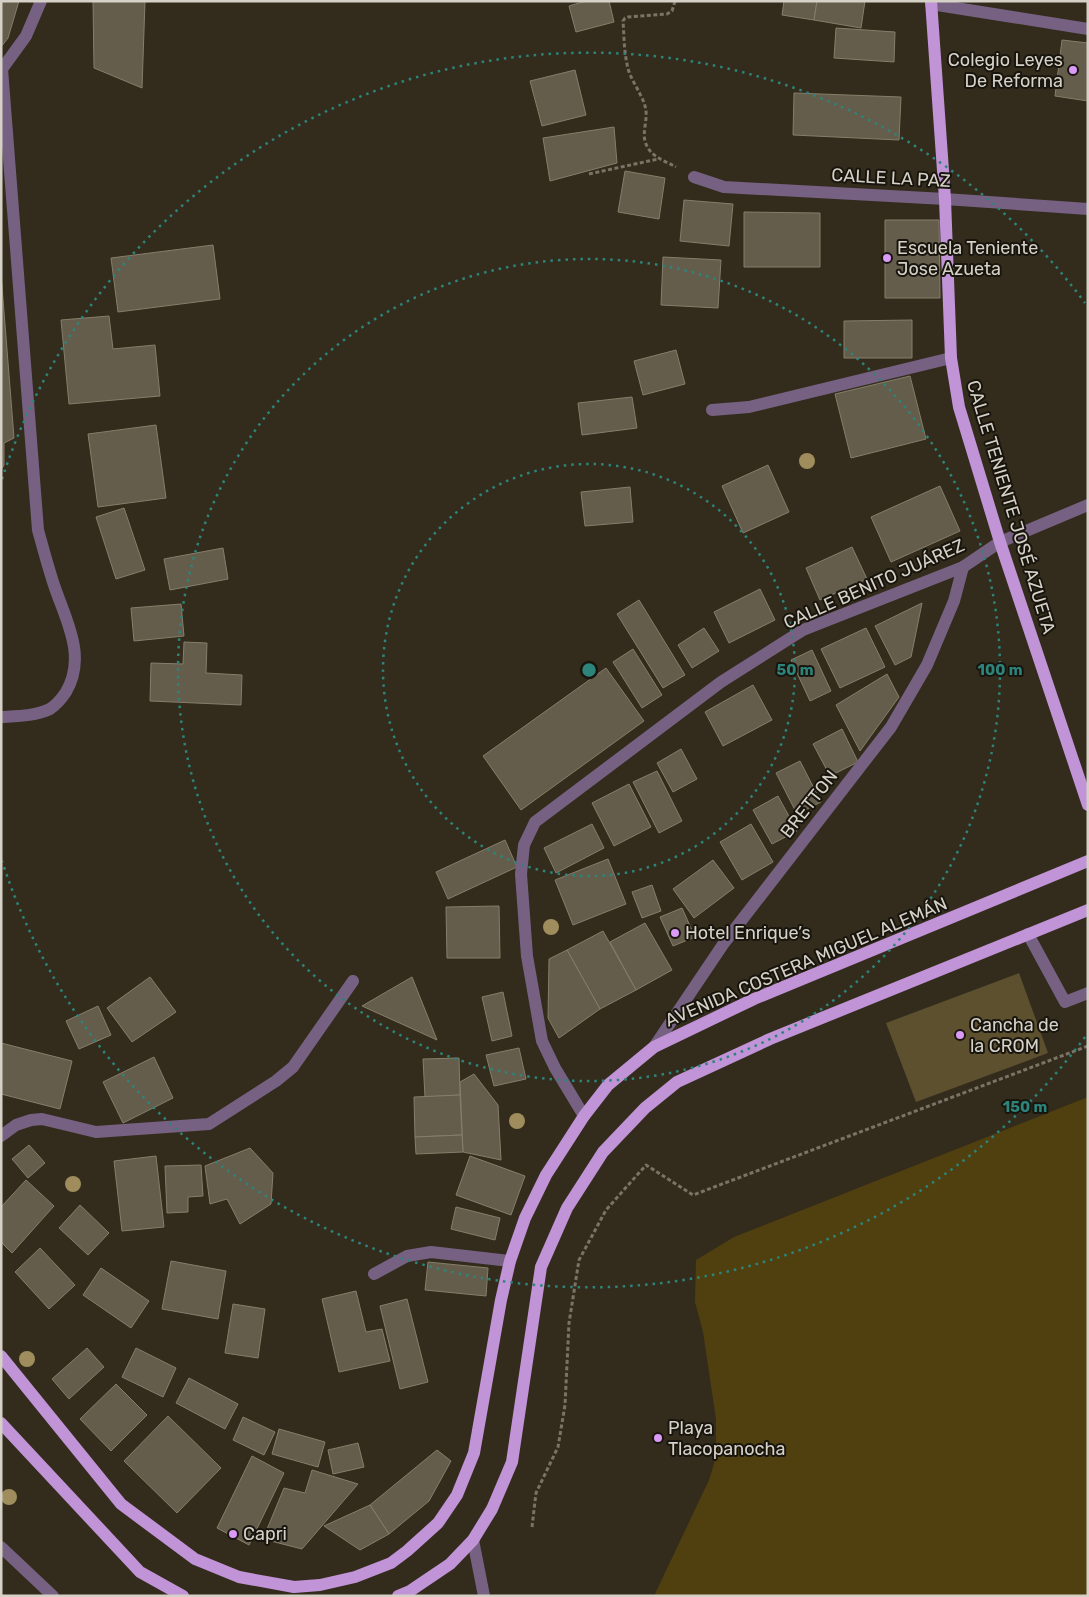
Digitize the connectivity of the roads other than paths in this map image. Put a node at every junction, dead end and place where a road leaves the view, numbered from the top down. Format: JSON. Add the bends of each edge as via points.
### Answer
{"nodes":[{"id":1,"x":41,"y":1,"type":"edge"},
{"id":2,"x":931,"y":3,"type":"edge"},
{"id":3,"x":1088,"y":29,"type":"edge"},
{"id":4,"x":2,"y":69,"type":"edge"},
{"id":5,"x":694,"y":177,"type":"road end"},
{"id":6,"x":945,"y":198,"type":"junction"},
{"id":7,"x":1088,"y":209,"type":"edge"},
{"id":8,"x":951,"y":358,"type":"junction"},
{"id":9,"x":712,"y":410,"type":"dead end"},
{"id":10,"x":1088,"y":505,"type":"edge"},
{"id":11,"x":1000,"y":542,"type":"junction"},
{"id":12,"x":963,"y":567,"type":"junction"},
{"id":13,"x":1,"y":717,"type":"edge"},
{"id":14,"x":1088,"y":805,"type":"edge"},
{"id":15,"x":1088,"y":861,"type":"edge"},
{"id":16,"x":1088,"y":910,"type":"edge"},
{"id":17,"x":1028,"y":934,"type":"junction"},
{"id":18,"x":352,"y":981,"type":"dead end"},
{"id":19,"x":1088,"y":993,"type":"edge"},
{"id":20,"x":654,"y":1047,"type":"junction"},
{"id":21,"x":584,"y":1116,"type":"junction"},
{"id":22,"x":1,"y":1136,"type":"edge"},
{"id":23,"x":510,"y":1261,"type":"junction"},
{"id":24,"x":374,"y":1274,"type":"dead end"},
{"id":25,"x":1,"y":1356,"type":"edge"},
{"id":26,"x":1,"y":1423,"type":"edge"},
{"id":27,"x":473,"y":1540,"type":"junction"},
{"id":28,"x":1,"y":1546,"type":"edge"},
{"id":29,"x":53,"y":1596,"type":"edge"},
{"id":30,"x":183,"y":1596,"type":"edge"},
{"id":31,"x":398,"y":1596,"type":"edge"},
{"id":32,"x":484,"y":1596,"type":"edge"}],
"edges":[{"from":1,"to":4,"type":"street","via":[[26,36]]},
{"from":2,"to":3,"type":"street"},
{"from":2,"to":6,"type":"main road","name":"CALLE TENIENTE JOSÉ AZUETA"},
{"from":4,"to":13,"type":"street","via":[[38,530],[74,642],[75,663],[71,682],[52,708],[33,715]]},
{"from":5,"to":6,"type":"street","name":"CALLE LA PAZ","via":[[724,186]]},
{"from":6,"to":7,"type":"street","name":"CALLE LA PAZ"},
{"from":6,"to":8,"type":"main road","name":"CALLE TENIENTE JOSÉ AZUETA"},
{"from":8,"to":9,"type":"street","via":[[749,407]]},
{"from":8,"to":11,"type":"main road","name":"CALLE TENIENTE JOSÉ AZUETA","via":[[959,407]]},
{"from":10,"to":11,"type":"street","name":"CALLE BENITO JUÁREZ"},
{"from":11,"to":12,"type":"street","name":"CALLE BENITO JUÁREZ"},
{"from":11,"to":14,"type":"main road","name":"CALLE TENIENTE JOSÉ AZUETA"},
{"from":12,"to":20,"type":"street","name":"BRETTON","via":[[954,601],[927,666],[891,727],[724,942]]},
{"from":12,"to":21,"type":"street","name":"CALLE BENITO JUÁREZ","via":[[803,630],[722,682],[535,822],[524,845],[521,874],[527,956],[542,1041]]},
{"from":15,"to":20,"type":"main road","name":"AVENIDA COSTERA MIGUEL ALEMÁN","via":[[754,999]]},
{"from":16,"to":17,"type":"main road"},
{"from":17,"to":19,"type":"street","via":[[1065,1002]]},
{"from":17,"to":27,"type":"main road","via":[[770,1039],[677,1082],[645,1108],[603,1152],[568,1208],[541,1267],[512,1462],[492,1509]]},
{"from":18,"to":22,"type":"street","via":[[293,1067],[209,1124],[96,1132],[42,1119],[16,1125]]},
{"from":20,"to":21,"type":"main road","name":"AVENIDA COSTERA MIGUEL ALEMÁN","via":[[608,1085]]},
{"from":21,"to":23,"type":"main road","name":"AVENIDA COSTERA MIGUEL ALEMÁN","via":[[546,1175],[525,1218]]},
{"from":23,"to":24,"type":"street","via":[[431,1252],[407,1256]]},
{"from":23,"to":25,"type":"main road","name":"AVENIDA COSTERA MIGUEL ALEMÁN","via":[[474,1454],[458,1495],[438,1523],[391,1564],[320,1585],[294,1587],[239,1577],[195,1559],[121,1504]]},
{"from":26,"to":30,"type":"main road","via":[[140,1572]]},
{"from":27,"to":31,"type":"main road","via":[[450,1564]]},
{"from":27,"to":32,"type":"street"},
{"from":28,"to":29,"type":"street"}]}
